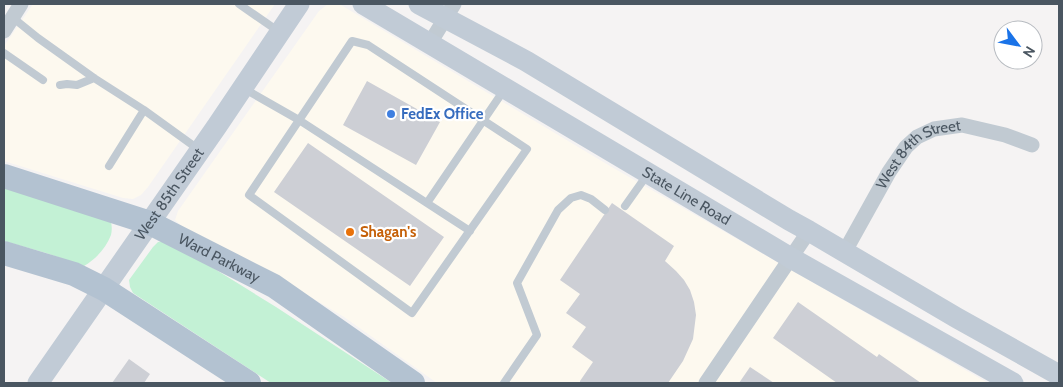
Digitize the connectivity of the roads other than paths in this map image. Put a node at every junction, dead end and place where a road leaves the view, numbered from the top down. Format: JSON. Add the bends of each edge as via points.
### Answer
{"nodes":[{"id":1,"x":21,"y":4,"type":"edge"},
{"id":2,"x":239,"y":4,"type":"edge"},
{"id":3,"x":300,"y":4,"type":"edge"},
{"id":4,"x":363,"y":4,"type":"edge"},
{"id":5,"x":419,"y":4,"type":"edge"},
{"id":6,"x":450,"y":11,"type":"edge"},
{"id":7,"x":12,"y":17,"type":"junction"},
{"id":8,"x":4,"y":31,"type":"edge"},
{"id":9,"x":280,"y":32,"type":"junction"},
{"id":10,"x":430,"y":44,"type":"junction"},
{"id":11,"x":4,"y":53,"type":"edge"},
{"id":12,"x":44,"y":76,"type":"dead end"},
{"id":13,"x":94,"y":78,"type":"junction"},
{"id":14,"x":63,"y":83,"type":"dead end"},
{"id":15,"x":243,"y":87,"type":"junction"},
{"id":16,"x":505,"y":88,"type":"junction"},
{"id":17,"x":144,"y":110,"type":"junction"},
{"id":18,"x":299,"y":120,"type":"junction"},
{"id":19,"x":484,"y":120,"type":"junction"},
{"id":20,"x":1032,"y":145,"type":"dead end"},
{"id":21,"x":200,"y":150,"type":"junction"},
{"id":22,"x":109,"y":166,"type":"dead end"},
{"id":23,"x":648,"y":173,"type":"junction"},
{"id":24,"x":4,"y":176,"type":"edge"},
{"id":25,"x":427,"y":203,"type":"junction"},
{"id":26,"x":625,"y":206,"type":"dead end"},
{"id":27,"x":605,"y":210,"type":"dead end"},
{"id":28,"x":150,"y":223,"type":"junction"},
{"id":29,"x":470,"y":231,"type":"junction"},
{"id":30,"x":809,"y":231,"type":"junction"},
{"id":31,"x":4,"y":253,"type":"edge"},
{"id":32,"x":844,"y":253,"type":"junction"},
{"id":33,"x":791,"y":258,"type":"junction"},
{"id":34,"x":104,"y":289,"type":"junction"},
{"id":35,"x":1059,"y":375,"type":"edge"},
{"id":36,"x":38,"y":383,"type":"edge"},
{"id":37,"x":249,"y":383,"type":"edge"},
{"id":38,"x":413,"y":383,"type":"edge"},
{"id":39,"x":504,"y":383,"type":"edge"},
{"id":40,"x":706,"y":383,"type":"edge"},
{"id":41,"x":1013,"y":383,"type":"edge"}],
"edges":[{"from":1,"to":7,"type":"street"},
{"from":2,"to":9,"type":"lane"},
{"from":3,"to":9,"type":"main road","name":"West 85th Street"},
{"from":4,"to":10,"type":"main road","name":"State Line Road"},
{"from":5,"to":6,"type":"main road"},
{"from":6,"to":10,"type":"street"},
{"from":6,"to":30,"type":"main road","via":[[526,61]]},
{"from":7,"to":8,"type":"street"},
{"from":7,"to":13,"type":"lane"},
{"from":9,"to":15,"type":"main road","name":"West 85th Street"},
{"from":10,"to":16,"type":"main road","name":"State Line Road"},
{"from":11,"to":12,"type":"lane","via":[[34,74]]},
{"from":13,"to":14,"type":"lane","via":[[78,85]]},
{"from":13,"to":17,"type":"lane"},
{"from":15,"to":18,"type":"lane"},
{"from":15,"to":21,"type":"main road","name":"West 85th Street"},
{"from":16,"to":19,"type":"lane"},
{"from":16,"to":23,"type":"main road","name":"State Line Road"},
{"from":17,"to":21,"type":"lane"},
{"from":17,"to":22,"type":"lane"},
{"from":18,"to":19,"type":"lane","via":[[352,41],[368,45]]},
{"from":18,"to":25,"type":"lane"},
{"from":18,"to":29,"type":"lane","via":[[249,195],[412,313]]},
{"from":19,"to":25,"type":"lane"},
{"from":19,"to":29,"type":"lane","via":[[528,149]]},
{"from":20,"to":32,"type":"street","name":"West 84th Street","via":[[962,125],[934,129],[917,138],[890,172]]},
{"from":21,"to":28,"type":"main road","name":"West 85th Street"},
{"from":23,"to":26,"type":"lane"},
{"from":23,"to":33,"type":"main road","name":"State Line Road"},
{"from":24,"to":28,"type":"main road","name":"Ward Parkway"},
{"from":25,"to":29,"type":"lane"},
{"from":27,"to":39,"type":"lane","via":[[581,195],[571,198],[558,210],[517,283],[537,335]]},
{"from":28,"to":34,"type":"main road","name":"West 85th Street"},
{"from":28,"to":38,"type":"main road","name":"Ward Parkway","via":[[274,286]]},
{"from":30,"to":32,"type":"main road"},
{"from":30,"to":33,"type":"street"},
{"from":31,"to":34,"type":"main road","via":[[74,274]]},
{"from":32,"to":35,"type":"main road"},
{"from":33,"to":40,"type":"street"},
{"from":33,"to":41,"type":"main road","name":"State Line Road"},
{"from":34,"to":36,"type":"main road","name":"West 85th Street"},
{"from":34,"to":37,"type":"main road"}]}
